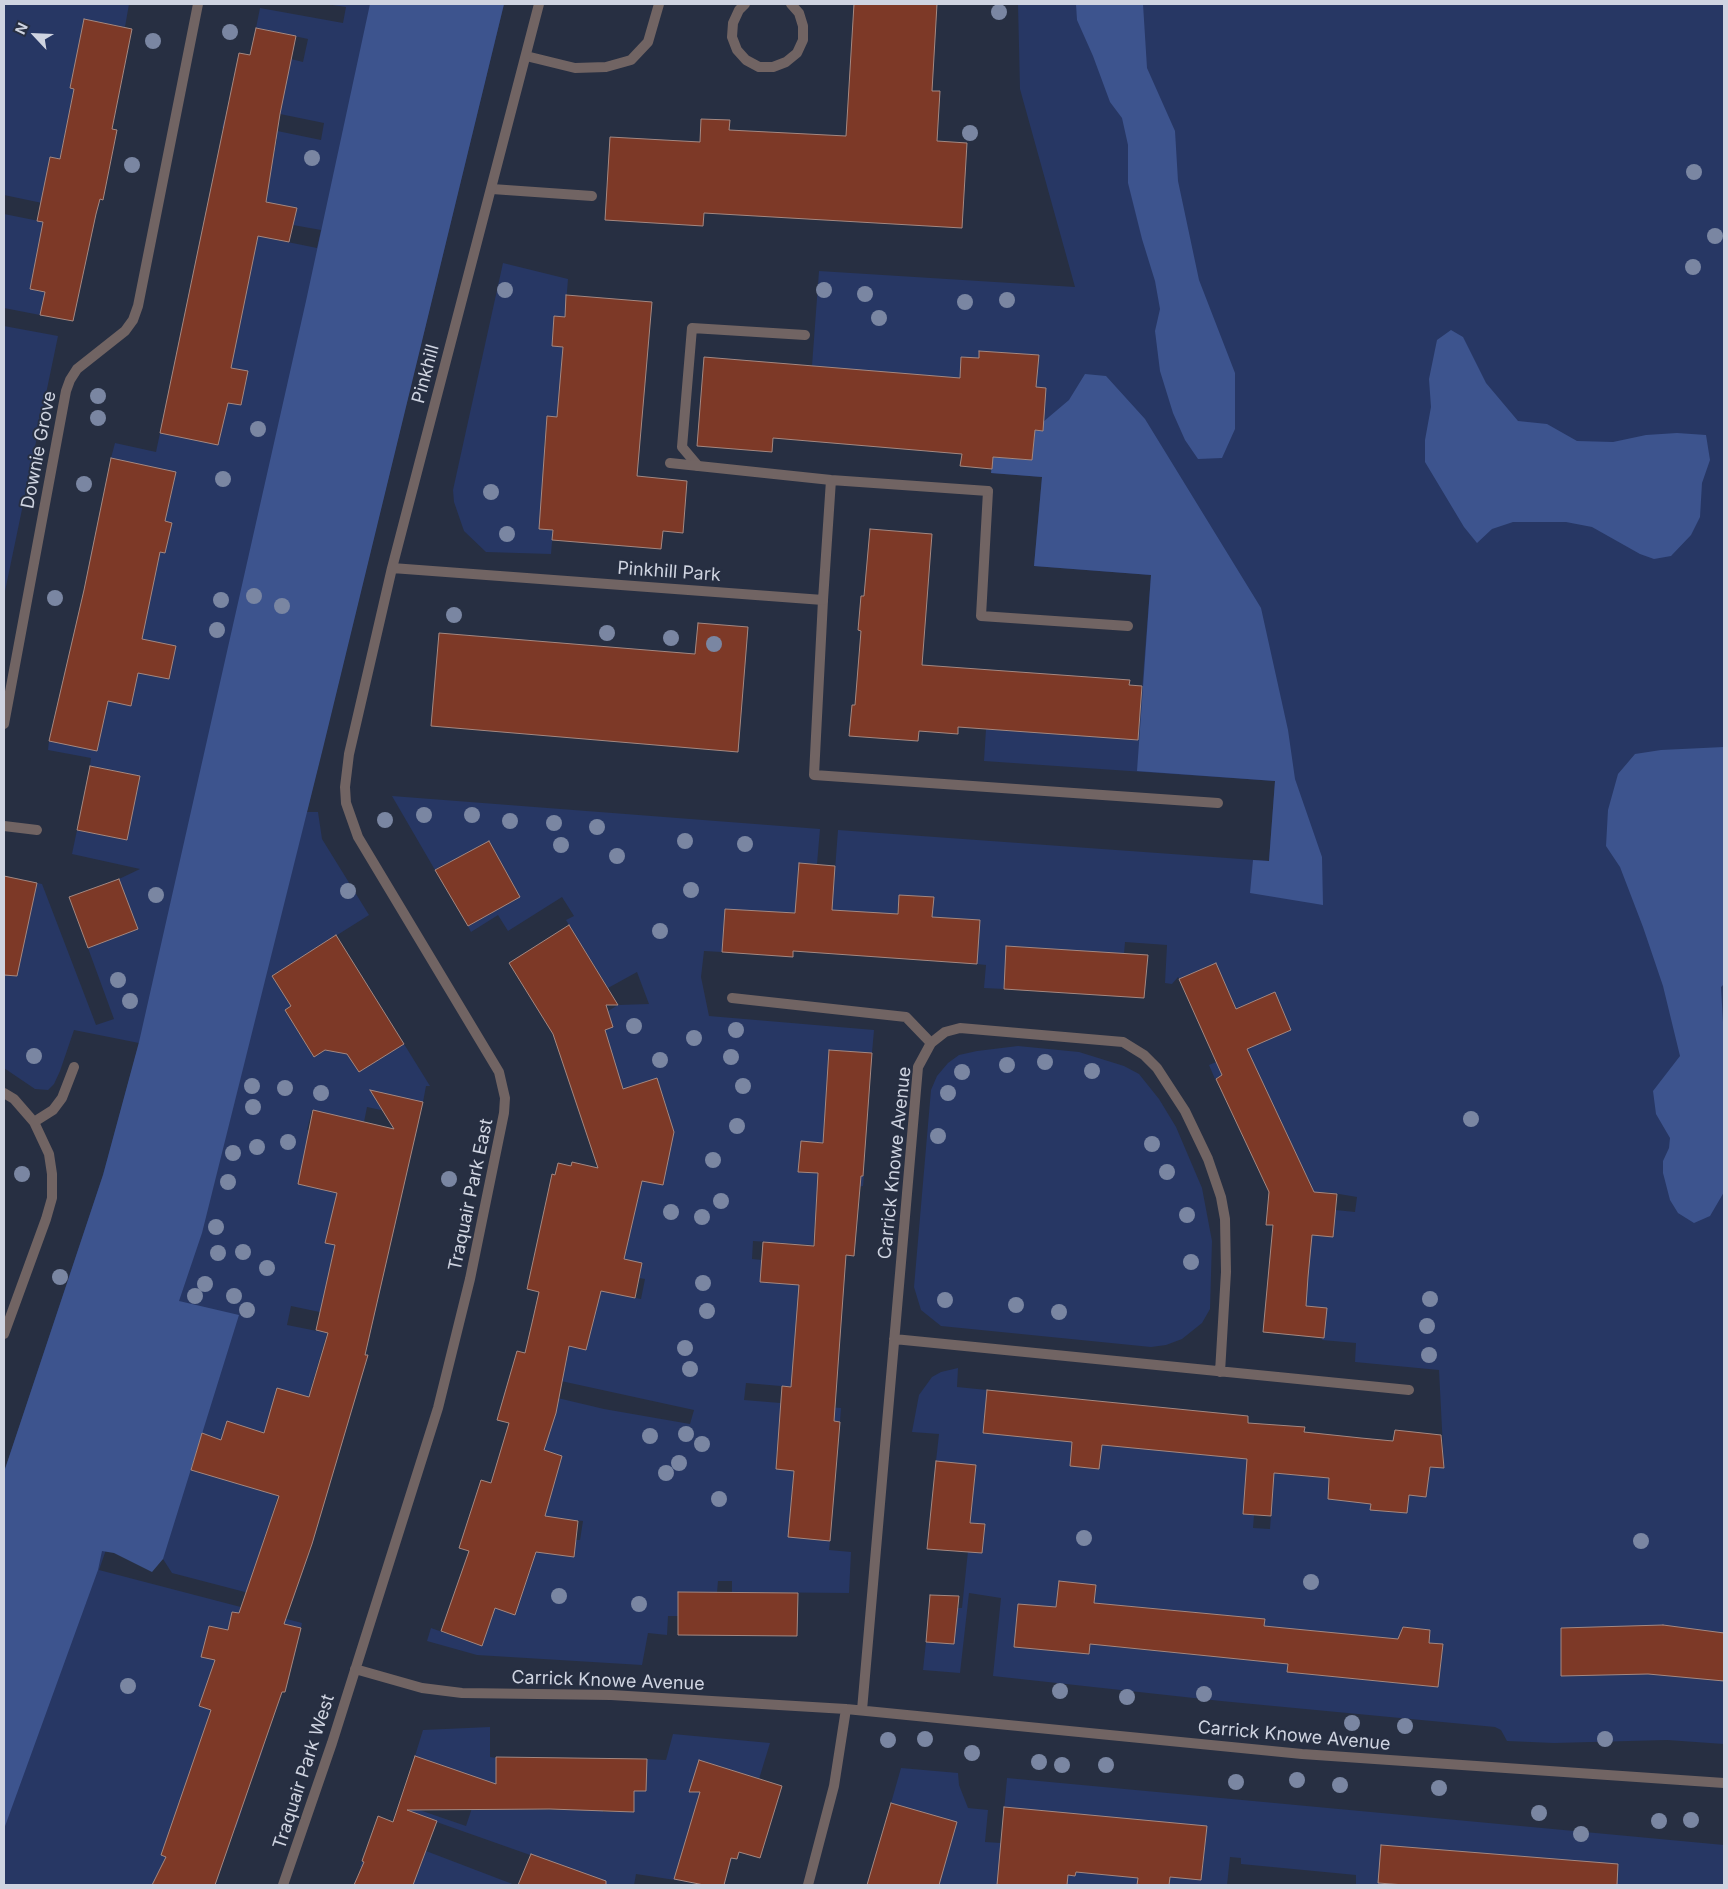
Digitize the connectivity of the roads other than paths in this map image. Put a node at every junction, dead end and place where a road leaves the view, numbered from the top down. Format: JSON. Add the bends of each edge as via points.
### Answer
{"nodes":[{"id":1,"x":198,"y":4,"type":"edge"},
{"id":2,"x":539,"y":4,"type":"edge"},
{"id":3,"x":659,"y":4,"type":"edge"},
{"id":4,"x":745,"y":4,"type":"edge"},
{"id":5,"x":791,"y":4,"type":"edge"},
{"id":6,"x":526,"y":56,"type":"junction"},
{"id":7,"x":492,"y":188,"type":"junction"},
{"id":8,"x":592,"y":196,"type":"dead end"},
{"id":9,"x":805,"y":335,"type":"dead end"},
{"id":10,"x":670,"y":463,"type":"dead end"},
{"id":11,"x":698,"y":466,"type":"junction"},
{"id":12,"x":830,"y":480,"type":"junction"},
{"id":13,"x":392,"y":568,"type":"junction"},
{"id":14,"x":823,"y":600,"type":"junction"},
{"id":15,"x":1128,"y":626,"type":"dead end"},
{"id":16,"x":4,"y":724,"type":"edge"},
{"id":17,"x":349,"y":754,"type":"joint"},
{"id":18,"x":1218,"y":804,"type":"dead end"},
{"id":19,"x":4,"y":826,"type":"edge"},
{"id":20,"x":37,"y":830,"type":"dead end"},
{"id":21,"x":732,"y":998,"type":"dead end"},
{"id":22,"x":931,"y":1043,"type":"junction"},
{"id":23,"x":74,"y":1067,"type":"dead end"},
{"id":24,"x":4,"y":1093,"type":"edge"},
{"id":25,"x":34,"y":1122,"type":"junction"},
{"id":26,"x":4,"y":1334,"type":"edge"},
{"id":27,"x":894,"y":1339,"type":"junction"},
{"id":28,"x":1220,"y":1372,"type":"junction"},
{"id":29,"x":1409,"y":1390,"type":"dead end"},
{"id":30,"x":355,"y":1669,"type":"junction"},
{"id":31,"x":846,"y":1709,"type":"junction"},
{"id":32,"x":862,"y":1710,"type":"junction"},
{"id":33,"x":1724,"y":1783,"type":"edge"},
{"id":34,"x":283,"y":1885,"type":"edge"},
{"id":35,"x":808,"y":1885,"type":"edge"}],
"edges":[{"from":1,"to":16,"type":"street","name":"Downie Grove","via":[[138,306],[125,331],[77,369],[66,391]]},
{"from":2,"to":6,"type":"street","name":"Pinkhill"},
{"from":3,"to":6,"type":"street","via":[[648,42],[631,60],[606,67],[575,68]]},
{"from":4,"to":5,"type":"street","via":[[733,22],[732,37],[737,50],[759,67],[773,67],[797,53],[803,40],[799,12]]},
{"from":6,"to":7,"type":"street","name":"Pinkhill"},
{"from":7,"to":8,"type":"street"},
{"from":7,"to":13,"type":"street","name":"Pinkhill"},
{"from":9,"to":11,"type":"street","via":[[692,328],[682,447]]},
{"from":10,"to":11,"type":"street"},
{"from":11,"to":12,"type":"street"},
{"from":12,"to":14,"type":"street"},
{"from":12,"to":15,"type":"street","via":[[988,491],[981,616]]},
{"from":13,"to":14,"type":"street","name":"Pinkhill Park"},
{"from":13,"to":17,"type":"street","name":"Pinkhill"},
{"from":14,"to":18,"type":"street","via":[[814,775]]},
{"from":17,"to":30,"type":"street","name":"Traquair Park East","via":[[345,787],[351,822],[486,1048],[499,1072],[505,1098],[470,1279],[440,1400]]},
{"from":19,"to":20,"type":"street"},
{"from":21,"to":22,"type":"street","via":[[906,1017]]},
{"from":22,"to":27,"type":"street","name":"Carrick Knowe Avenue","via":[[918,1067]]},
{"from":22,"to":28,"type":"street","via":[[945,1032],[960,1028],[1123,1042],[1157,1068],[1186,1112],[1221,1197],[1225,1219],[1226,1272]]},
{"from":23,"to":25,"type":"street","via":[[62,1098],[53,1110]]},
{"from":24,"to":25,"type":"street","via":[[14,1099]]},
{"from":25,"to":26,"type":"street","via":[[49,1154],[52,1198],[30,1268]]},
{"from":27,"to":28,"type":"street"},
{"from":27,"to":32,"type":"street","name":"Carrick Knowe Avenue"},
{"from":28,"to":29,"type":"street"},
{"from":30,"to":31,"type":"street","name":"Carrick Knowe Avenue","via":[[422,1688],[462,1693],[611,1695]]},
{"from":30,"to":34,"type":"street","name":"Traquair Park West"},
{"from":31,"to":32,"type":"street","name":"Carrick Knowe Avenue"},
{"from":31,"to":35,"type":"street","via":[[834,1786]]},
{"from":32,"to":33,"type":"street","name":"Carrick Knowe Avenue","via":[[1302,1754]]}]}
